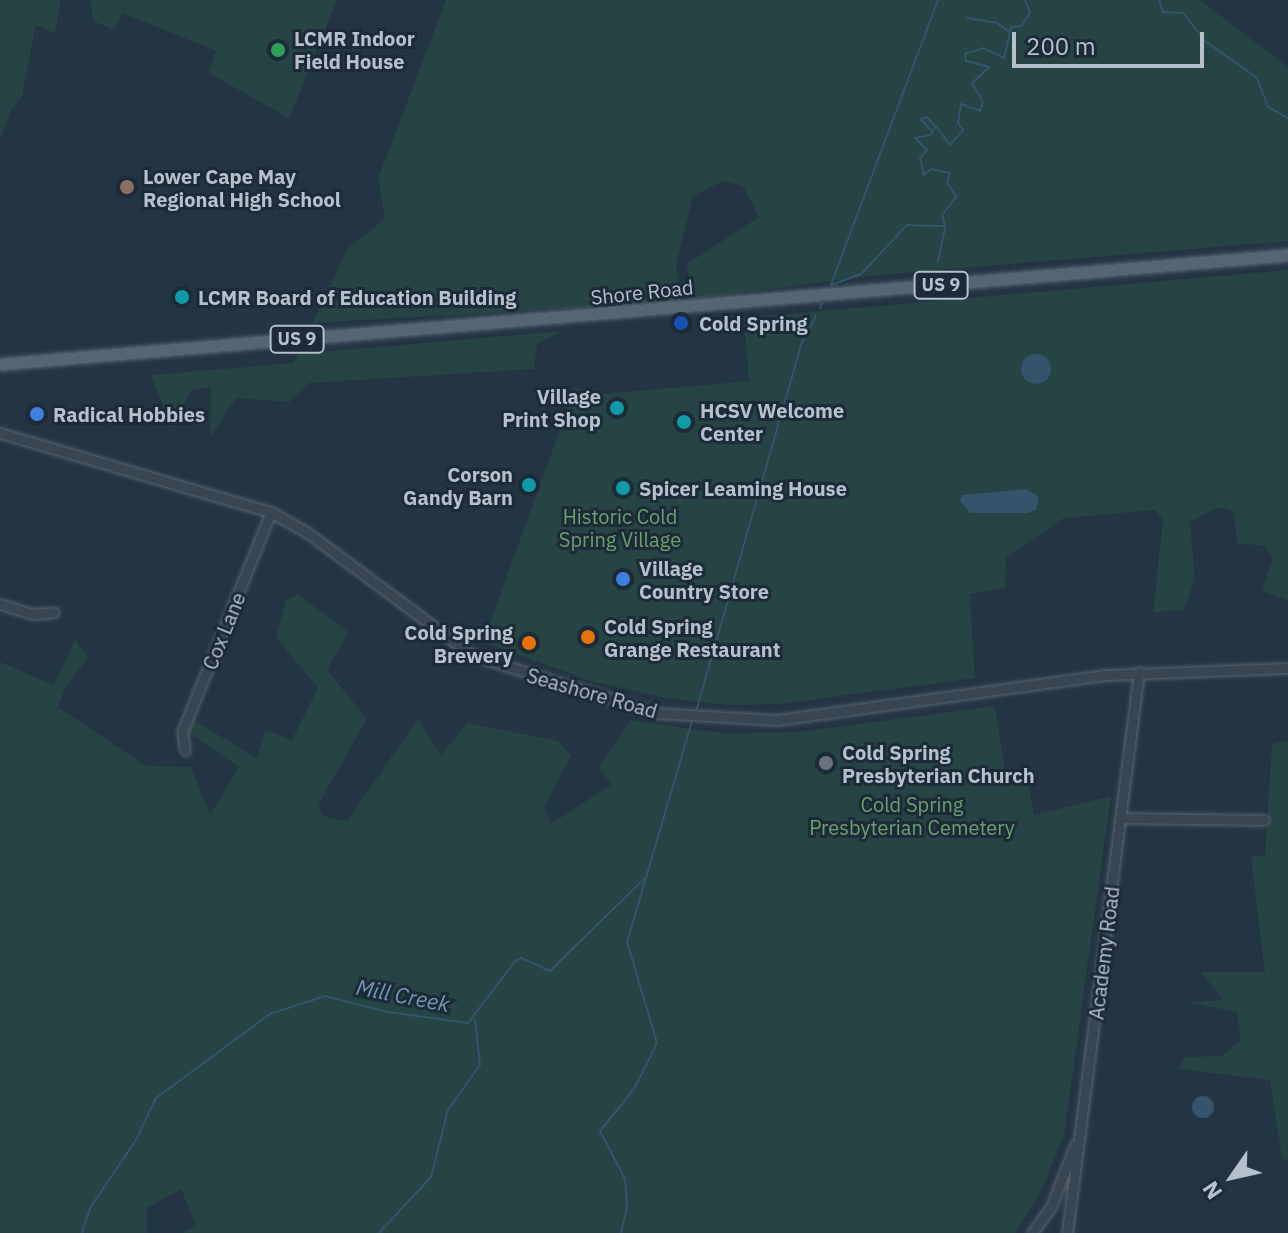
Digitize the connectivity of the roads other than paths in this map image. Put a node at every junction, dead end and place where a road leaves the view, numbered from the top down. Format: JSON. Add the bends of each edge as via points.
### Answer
{"nodes":[{"id":1,"x":1288,"y":255,"type":"edge"},
{"id":2,"x":0,"y":364,"type":"edge"},
{"id":3,"x":0,"y":433,"type":"edge"},
{"id":4,"x":271,"y":512,"type":"junction"},
{"id":5,"x":0,"y":604,"type":"edge"},
{"id":6,"x":54,"y":612,"type":"dead end"},
{"id":7,"x":1288,"y":668,"type":"edge"},
{"id":8,"x":1139,"y":672,"type":"junction"},
{"id":9,"x":185,"y":750,"type":"dead end"},
{"id":10,"x":1121,"y":818,"type":"junction"},
{"id":11,"x":1264,"y":820,"type":"dead end"},
{"id":12,"x":1081,"y":1130,"type":"junction"},
{"id":13,"x":1032,"y":1233,"type":"edge"},
{"id":14,"x":1067,"y":1233,"type":"edge"}],
"edges":[{"from":1,"to":2,"type":"main road","name":"Shore Road","number":"US 9"},
{"from":3,"to":4,"type":"street","name":"Seashore Road"},
{"from":4,"to":8,"type":"street","name":"Seashore Road","via":[[308,533],[472,655],[656,713],[777,720]]},
{"from":4,"to":9,"type":"street","name":"Cox Lane","via":[[182,732]]},
{"from":5,"to":6,"type":"street","via":[[33,614]]},
{"from":7,"to":8,"type":"street","name":"Seashore Road"},
{"from":8,"to":10,"type":"street","name":"Academy Road"},
{"from":10,"to":11,"type":"street"},
{"from":10,"to":12,"type":"street","name":"Academy Road"},
{"from":12,"to":13,"type":"street","via":[[1051,1207]]},
{"from":12,"to":14,"type":"street","name":"Academy Road"}]}
